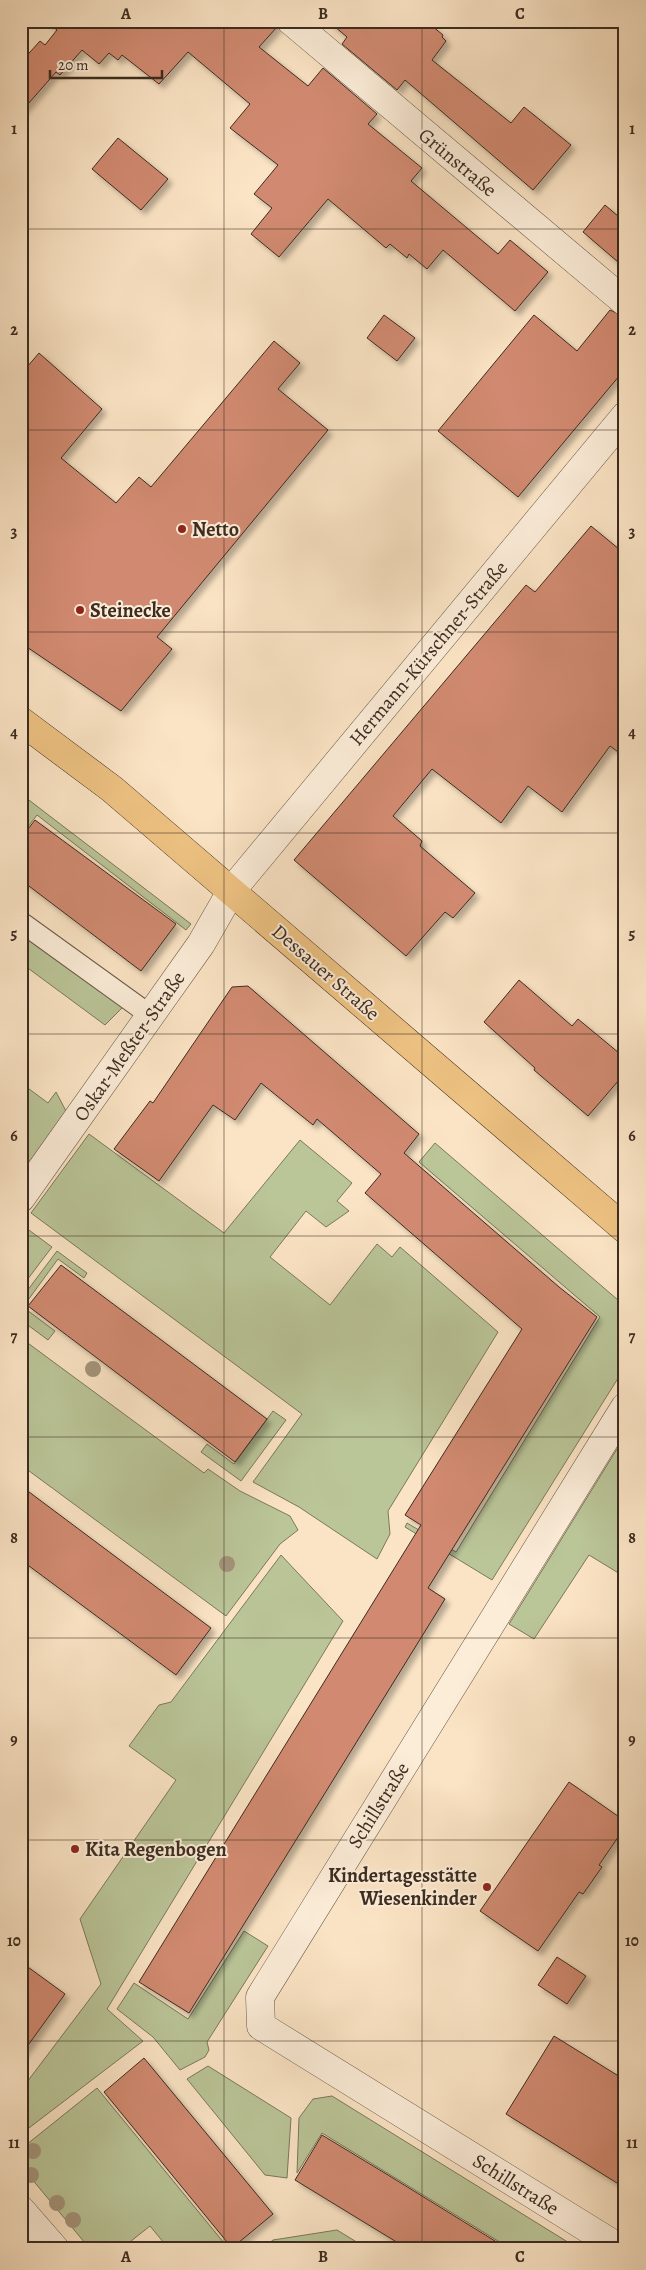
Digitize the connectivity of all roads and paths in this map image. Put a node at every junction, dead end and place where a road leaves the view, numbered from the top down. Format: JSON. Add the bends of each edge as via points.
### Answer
{"nodes":[{"id":1,"x":291,"y":21,"type":"edge"},
{"id":2,"x":625,"y":302,"type":"edge"},
{"id":3,"x":625,"y":416,"type":"edge"},
{"id":4,"x":21,"y":721,"type":"edge"},
{"id":5,"x":232,"y":890,"type":"junction"},
{"id":6,"x":21,"y":922,"type":"edge"},
{"id":7,"x":150,"y":1015,"type":"junction"},
{"id":8,"x":21,"y":1198,"type":"edge"},
{"id":9,"x":625,"y":1229,"type":"edge"},
{"id":10,"x":625,"y":1407,"type":"edge"},
{"id":11,"x":21,"y":2210,"type":"edge"},
{"id":12,"x":54,"y":2249,"type":"edge"},
{"id":13,"x":621,"y":2249,"type":"edge"}],
"edges":[{"from":1,"to":2,"type":"street","name":"Grünstraße"},
{"from":3,"to":5,"type":"street","name":"Hermann-Kürschner-Straße"},
{"from":4,"to":5,"type":"main road","name":"Dessauer Straße","via":[[112,788]]},
{"from":5,"to":7,"type":"street","name":"Oskar-Meßter-Straße","via":[[201,944]]},
{"from":5,"to":9,"type":"main road","name":"Dessauer Straße"},
{"from":6,"to":7,"type":"lane"},
{"from":7,"to":8,"type":"street","name":"Oskar-Meßter-Straße"},
{"from":10,"to":13,"type":"street","name":"Schillstraße","via":[[260,1997],[261,2026]]},
{"from":11,"to":12,"type":"street"}]}
